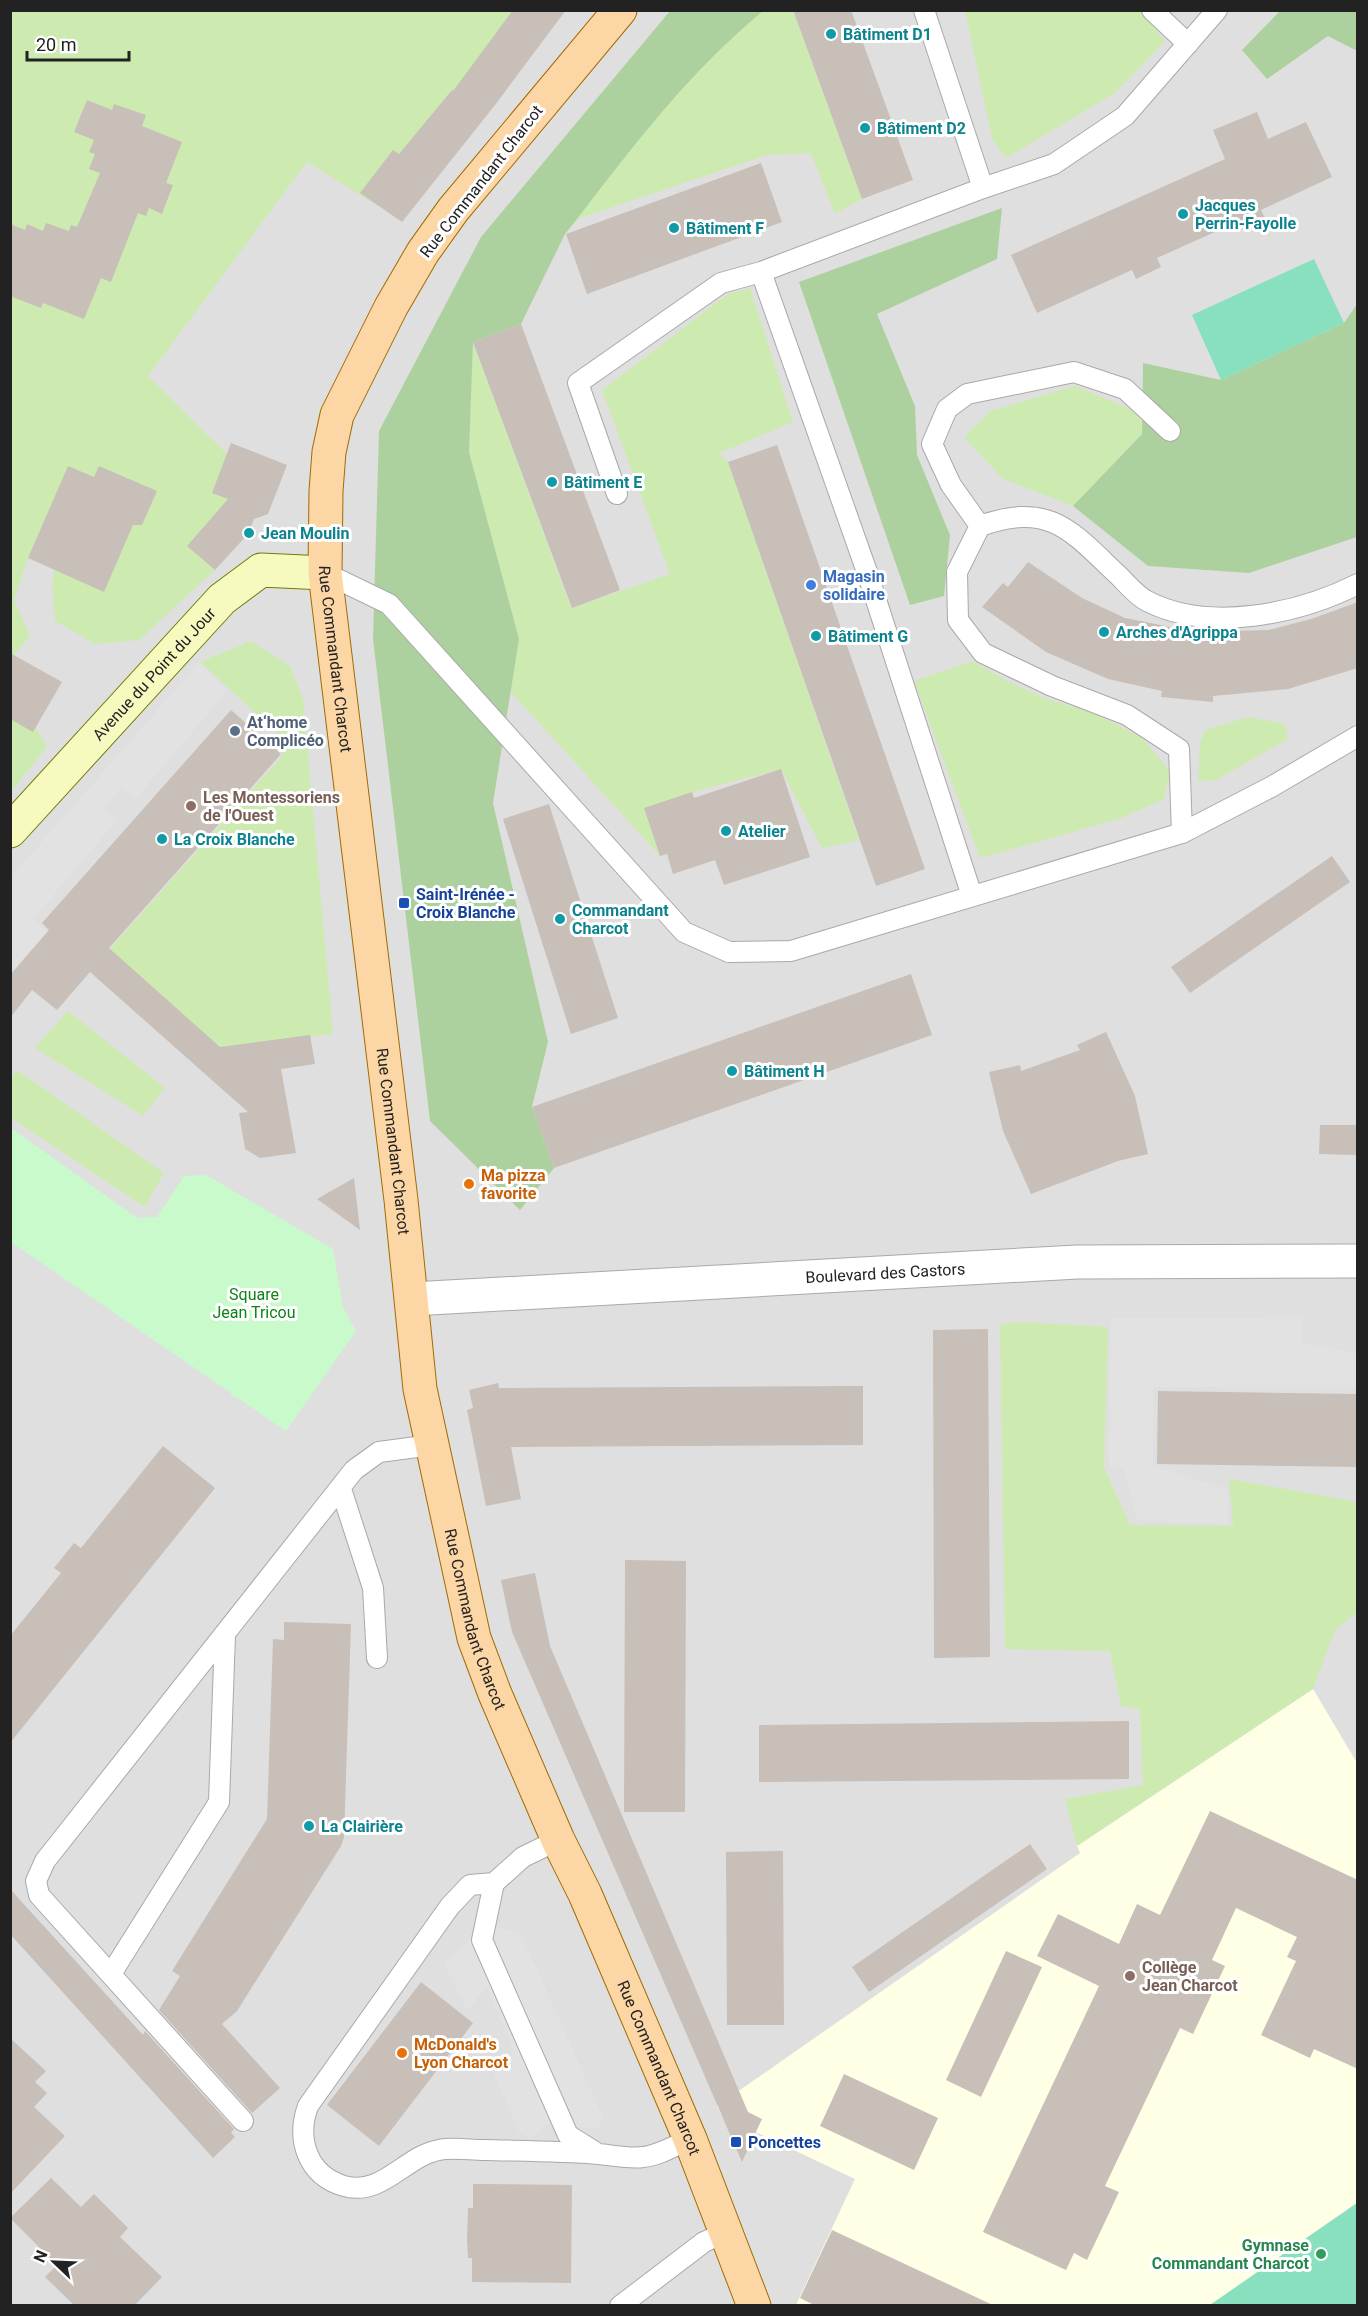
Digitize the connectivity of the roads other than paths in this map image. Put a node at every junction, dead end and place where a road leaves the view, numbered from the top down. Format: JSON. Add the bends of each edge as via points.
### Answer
{"nodes":[{"id":1,"x":620,"y":10,"type":"edge"},
{"id":2,"x":924,"y":10,"type":"edge"},
{"id":3,"x":1152,"y":10,"type":"edge"},
{"id":4,"x":1217,"y":10,"type":"edge"},
{"id":5,"x":1188,"y":44,"type":"junction"},
{"id":6,"x":983,"y":188,"type":"junction"},
{"id":7,"x":761,"y":272,"type":"junction"},
{"id":8,"x":1170,"y":431,"type":"dead end"},
{"id":9,"x":617,"y":494,"type":"dead end"},
{"id":10,"x":980,"y":526,"type":"junction"},
{"id":11,"x":325,"y":573,"type":"junction"},
{"id":12,"x":1358,"y":584,"type":"edge"},
{"id":13,"x":1358,"y":736,"type":"edge"},
{"id":14,"x":10,"y":831,"type":"edge"},
{"id":15,"x":1182,"y":833,"type":"junction"},
{"id":16,"x":972,"y":896,"type":"junction"},
{"id":17,"x":1358,"y":1261,"type":"edge"},
{"id":18,"x":412,"y":1299,"type":"junction"},
{"id":19,"x":432,"y":1445,"type":"junction"},
{"id":20,"x":341,"y":1489,"type":"junction"},
{"id":21,"x":225,"y":1635,"type":"junction"},
{"id":22,"x":377,"y":1658,"type":"dead end"},
{"id":23,"x":558,"y":1840,"type":"junction"},
{"id":24,"x":494,"y":1883,"type":"junction"},
{"id":25,"x":111,"y":1974,"type":"junction"},
{"id":26,"x":243,"y":2121,"type":"dead end"},
{"id":27,"x":690,"y":2139,"type":"junction"},
{"id":28,"x":599,"y":2154,"type":"junction"},
{"id":29,"x":726,"y":2232,"type":"junction"},
{"id":30,"x":620,"y":2306,"type":"edge"},
{"id":31,"x":754,"y":2306,"type":"edge"}],
"edges":[{"from":1,"to":11,"type":"main road","name":"Rue Commandant Charcot","via":[[453,210],[391,307],[337,416],[326,491]]},
{"from":2,"to":6,"type":"lane"},
{"from":3,"to":5,"type":"lane"},
{"from":4,"to":5,"type":"lane"},
{"from":5,"to":6,"type":"lane","via":[[1125,116],[1054,164]]},
{"from":6,"to":7,"type":"lane"},
{"from":7,"to":9,"type":"lane","via":[[721,283],[578,383]]},
{"from":7,"to":16,"type":"lane","via":[[867,572]]},
{"from":8,"to":10,"type":"lane","via":[[1125,389],[1074,372],[967,394],[947,409],[932,444],[951,485]]},
{"from":10,"to":12,"type":"lane","via":[[1006,517],[1038,516],[1068,528],[1146,601],[1192,617],[1259,616],[1318,603]]},
{"from":10,"to":15,"type":"lane","via":[[957,572],[958,620],[983,652],[1052,686],[1127,715],[1179,749]]},
{"from":11,"to":14,"type":"main road","name":"Avenue du Point du Jour","via":[[261,570],[222,599]]},
{"from":11,"to":16,"type":"lane","via":[[389,604],[684,932],[729,952],[791,951]]},
{"from":11,"to":18,"type":"main road","name":"Rue Commandant Charcot"},
{"from":13,"to":15,"type":"lane"},
{"from":15,"to":16,"type":"lane"},
{"from":17,"to":18,"type":"street","name":"Boulevard des Castors","via":[[1077,1262]]},
{"from":18,"to":19,"type":"main road","name":"Rue Commandant Charcot","via":[[420,1389]]},
{"from":19,"to":20,"type":"lane","via":[[379,1452],[354,1470]]},
{"from":19,"to":23,"type":"main road","name":"Rue Commandant Charcot","via":[[474,1638]]},
{"from":20,"to":21,"type":"lane"},
{"from":20,"to":22,"type":"lane","via":[[373,1588]]},
{"from":21,"to":25,"type":"lane","via":[[219,1802]]},
{"from":21,"to":25,"type":"lane","via":[[45,1862],[36,1881],[39,1895]]},
{"from":23,"to":24,"type":"lane","via":[[523,1857]]},
{"from":23,"to":27,"type":"main road","name":"Rue Commandant Charcot","via":[[590,1905]]},
{"from":24,"to":28,"type":"lane","via":[[482,1940],[568,2135]]},
{"from":24,"to":28,"type":"lane","via":[[470,1885],[450,1906],[308,2106],[302,2124],[302,2143],[313,2163],[329,2179],[362,2188],[385,2181],[421,2156],[439,2150]]},
{"from":25,"to":26,"type":"lane"},
{"from":27,"to":28,"type":"lane","via":[[644,2158]]},
{"from":27,"to":29,"type":"main road","name":"Rue Commandant Charcot"},
{"from":29,"to":30,"type":"lane","via":[[704,2242]]},
{"from":29,"to":31,"type":"main road","name":"Rue Commandant Charcot"}]}
